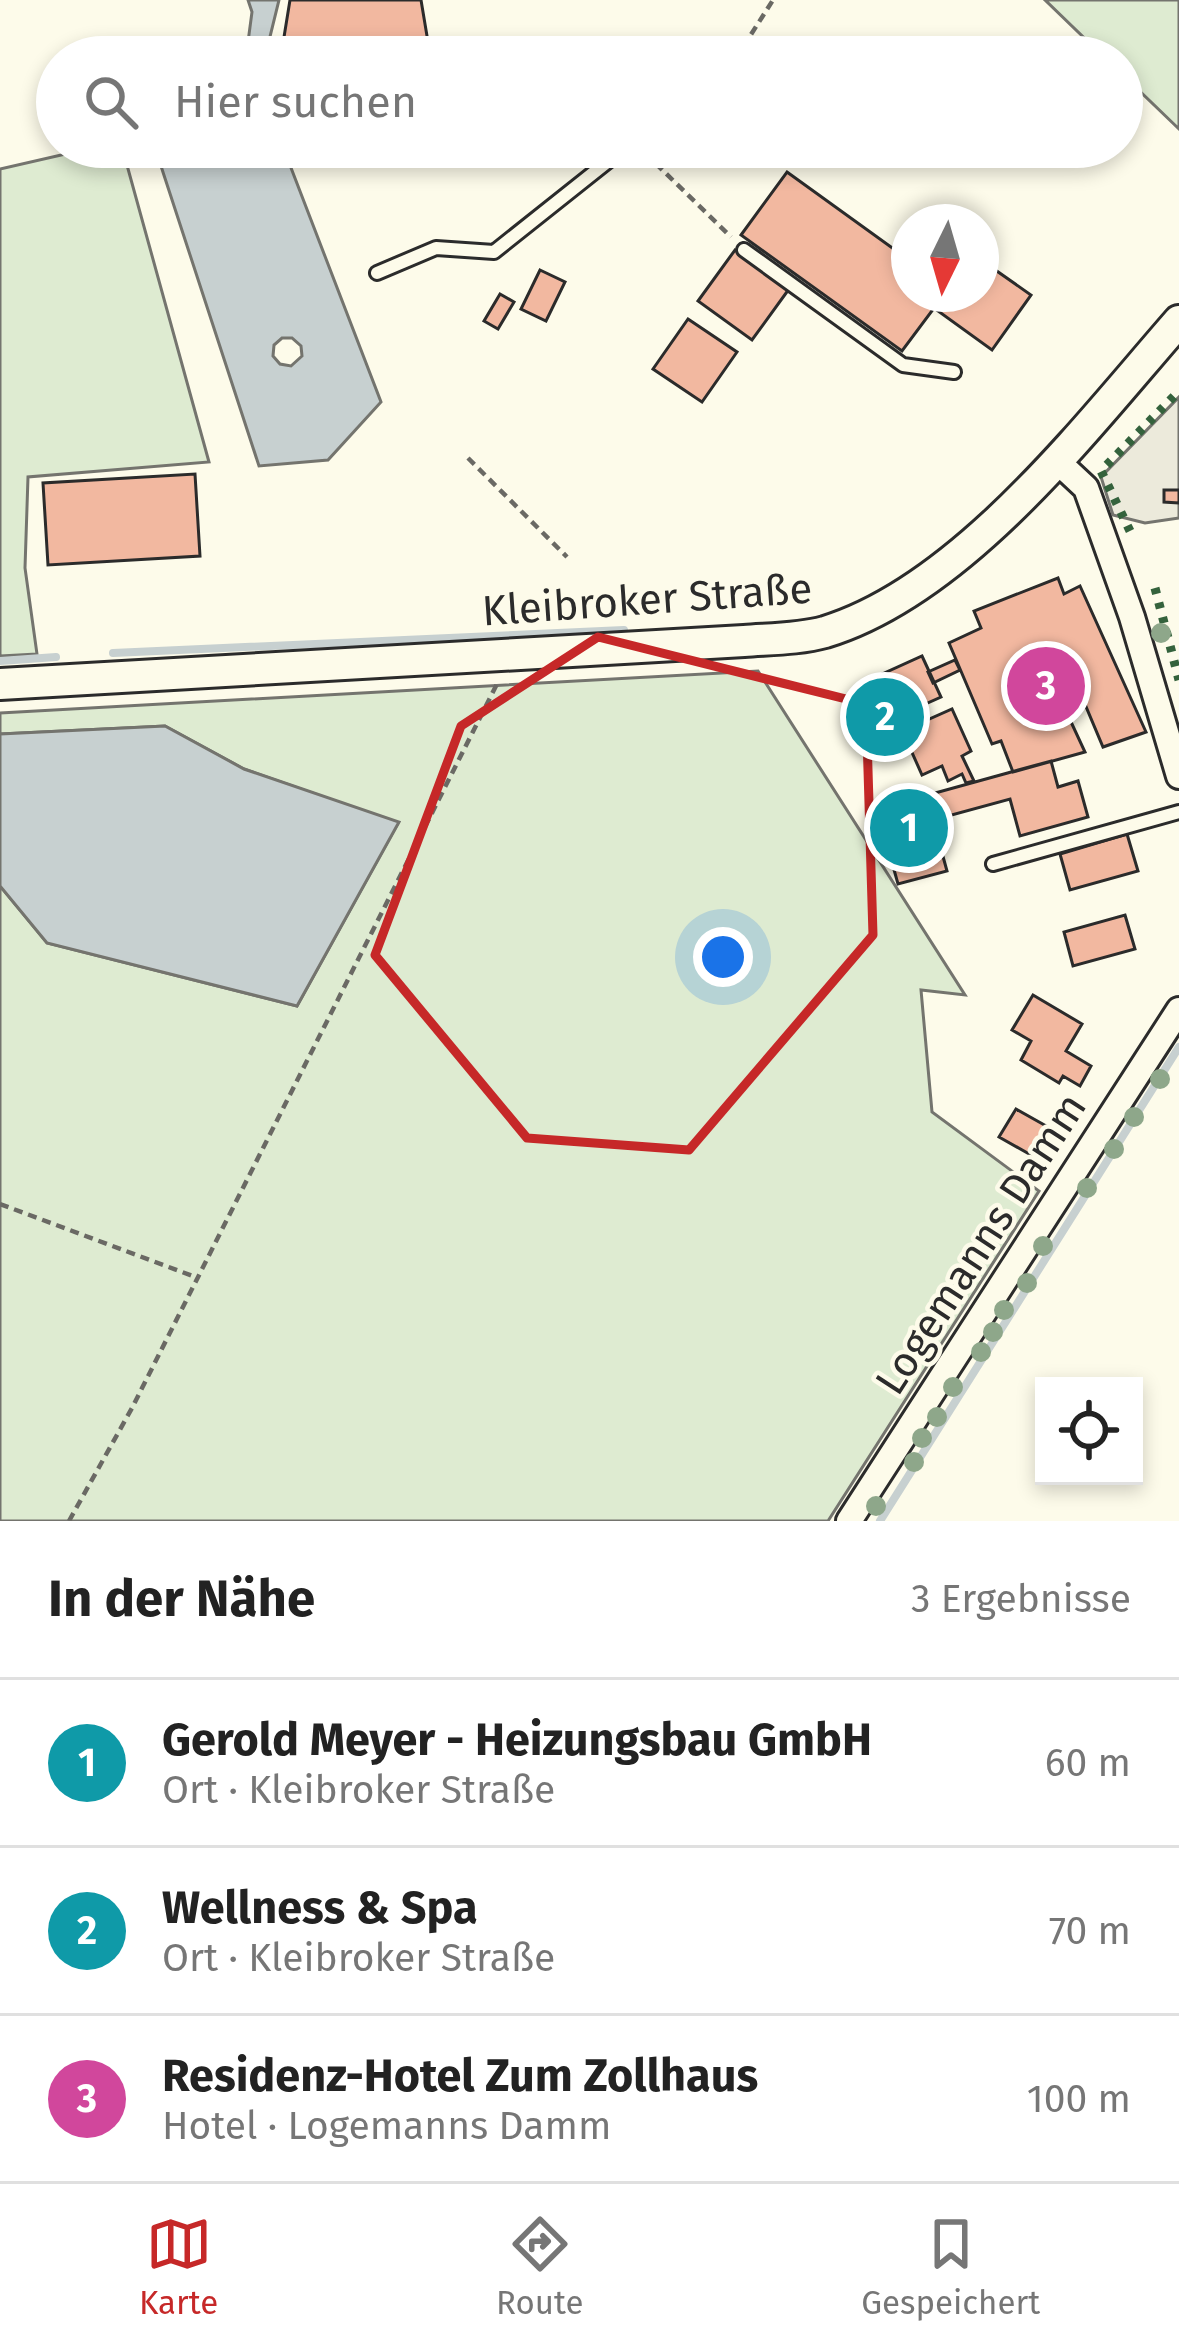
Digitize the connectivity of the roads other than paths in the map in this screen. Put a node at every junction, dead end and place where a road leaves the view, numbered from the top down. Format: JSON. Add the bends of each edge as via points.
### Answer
{"nodes":[{"id":1,"x":600,"y":168,"type":"edge"},
{"id":2,"x":744,"y":250,"type":"road end"},
{"id":3,"x":377,"y":273,"type":"dead end"},
{"id":4,"x":1179,"y":321,"type":"edge"},
{"id":5,"x":954,"y":372,"type":"dead end"},
{"id":6,"x":1056,"y":460,"type":"junction"},
{"id":7,"x":0,"y":684,"type":"edge"},
{"id":8,"x":1179,"y":776,"type":"edge"},
{"id":9,"x":1179,"y":812,"type":"edge"},
{"id":10,"x":993,"y":864,"type":"dead end"},
{"id":11,"x":1179,"y":1010,"type":"edge"},
{"id":12,"x":849,"y":1521,"type":"edge"}],
"edges":[{"from":1,"to":3,"type":"lane","via":[[494,252],[436,248]]},
{"from":2,"to":5,"type":"lane","via":[[903,364]]},
{"from":4,"to":6,"type":"street","name":"Kleibroker Straße"},
{"from":6,"to":7,"type":"street","name":"Kleibroker Straße","via":[[950,561],[889,602],[823,632]]},
{"from":6,"to":8,"type":"street","via":[[1086,488]]},
{"from":9,"to":10,"type":"lane"},
{"from":11,"to":12,"type":"street","name":"Logemanns Damm"}]}
